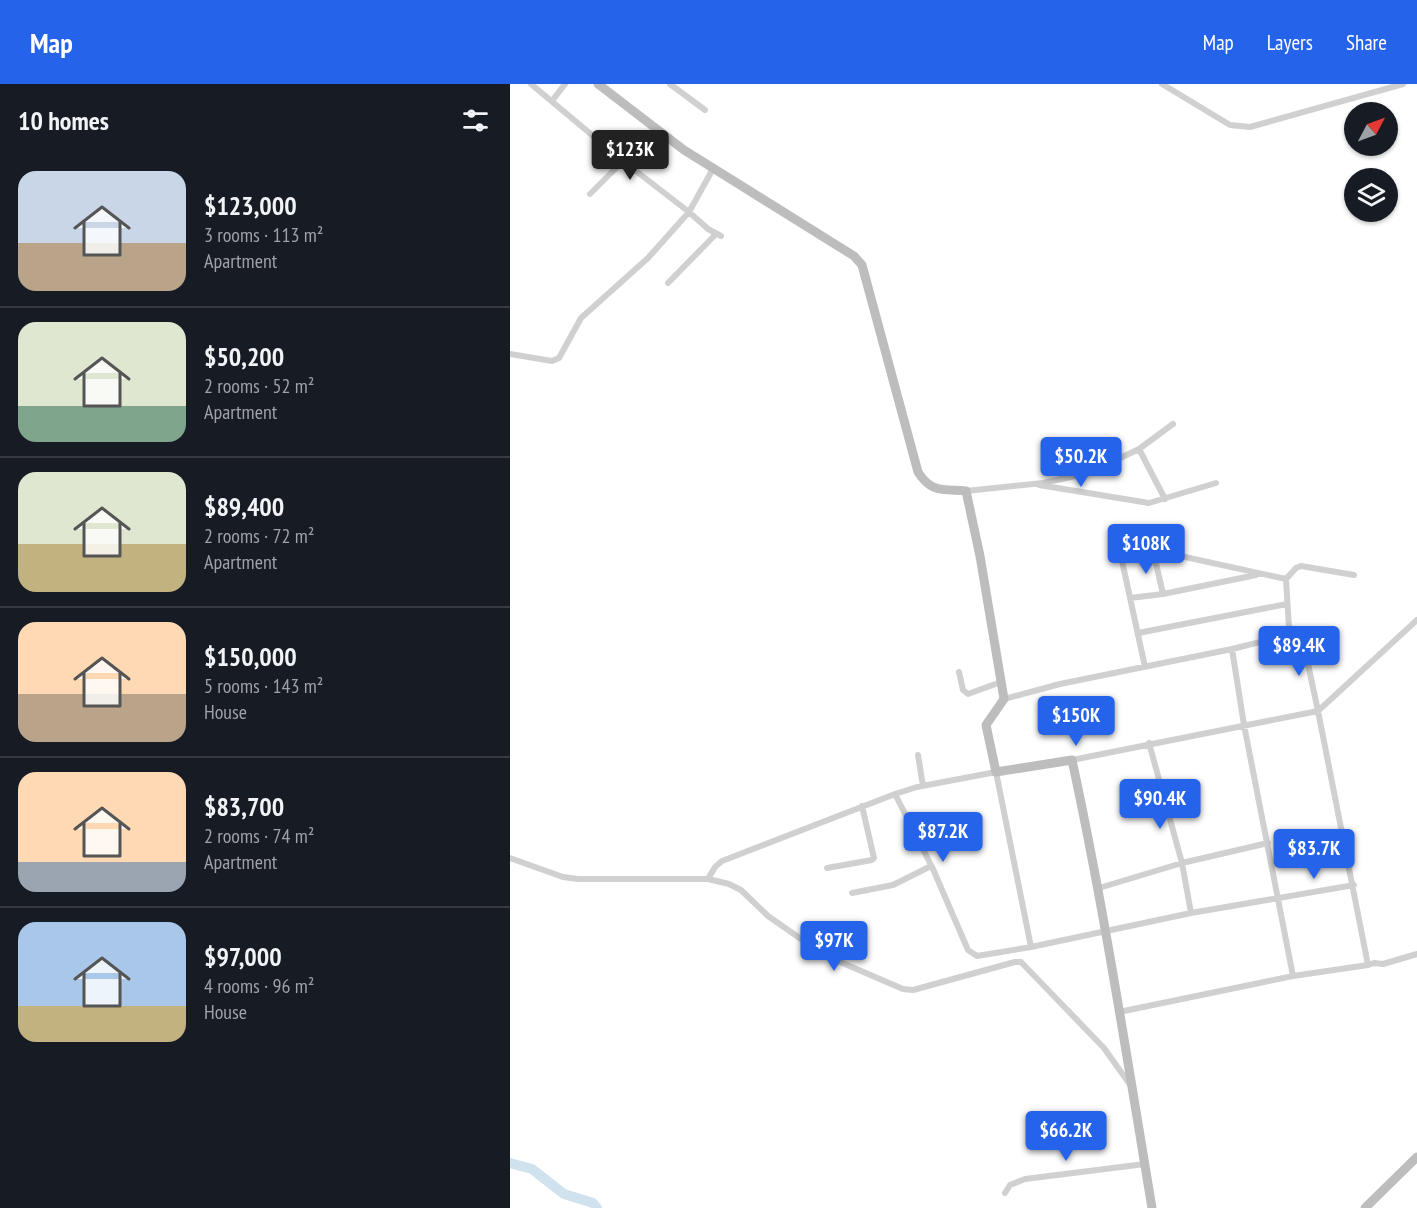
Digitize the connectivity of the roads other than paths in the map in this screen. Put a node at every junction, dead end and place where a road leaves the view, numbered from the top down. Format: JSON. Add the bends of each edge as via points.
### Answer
{"nodes":[{"id":1,"x":531,"y":84,"type":"edge"},
{"id":2,"x":565,"y":84,"type":"edge"},
{"id":3,"x":598,"y":84,"type":"edge"},
{"id":4,"x":670,"y":84,"type":"edge"},
{"id":5,"x":1162,"y":84,"type":"edge"},
{"id":6,"x":1403,"y":84,"type":"edge"},
{"id":7,"x":552,"y":101,"type":"junction"},
{"id":8,"x":705,"y":110,"type":"dead end"},
{"id":9,"x":623,"y":161,"type":"junction"},
{"id":10,"x":714,"y":167,"type":"junction"},
{"id":11,"x":590,"y":194,"type":"dead end"},
{"id":12,"x":689,"y":212,"type":"junction"},
{"id":13,"x":668,"y":283,"type":"dead end"},
{"id":14,"x":510,"y":354,"type":"edge"},
{"id":15,"x":1173,"y":424,"type":"dead end"},
{"id":16,"x":1139,"y":449,"type":"junction"},
{"id":17,"x":1069,"y":478,"type":"junction"},
{"id":18,"x":1216,"y":483,"type":"dead end"},
{"id":19,"x":1032,"y":484,"type":"junction"},
{"id":20,"x":966,"y":491,"type":"junction"},
{"id":21,"x":1069,"y":492,"type":"junction"},
{"id":22,"x":1165,"y":499,"type":"junction"},
{"id":23,"x":1153,"y":550,"type":"junction"},
{"id":24,"x":1260,"y":574,"type":"junction"},
{"id":25,"x":1354,"y":575,"type":"dead end"},
{"id":26,"x":1286,"y":579,"type":"junction"},
{"id":27,"x":1163,"y":594,"type":"junction"},
{"id":28,"x":1130,"y":598,"type":"junction"},
{"id":29,"x":1287,"y":604,"type":"junction"},
{"id":30,"x":1417,"y":620,"type":"edge"},
{"id":31,"x":1138,"y":633,"type":"junction"},
{"id":32,"x":1287,"y":633,"type":"junction"},
{"id":33,"x":1232,"y":649,"type":"junction"},
{"id":34,"x":1145,"y":667,"type":"junction"},
{"id":35,"x":959,"y":672,"type":"dead end"},
{"id":36,"x":1001,"y":682,"type":"junction"},
{"id":37,"x":1004,"y":699,"type":"junction"},
{"id":38,"x":1318,"y":711,"type":"junction"},
{"id":39,"x":1244,"y":725,"type":"junction"},
{"id":40,"x":1149,"y":743,"type":"junction"},
{"id":41,"x":918,"y":755,"type":"dead end"},
{"id":42,"x":1072,"y":760,"type":"junction"},
{"id":43,"x":996,"y":772,"type":"junction"},
{"id":44,"x":923,"y":786,"type":"junction"},
{"id":45,"x":895,"y":794,"type":"junction"},
{"id":46,"x":862,"y":806,"type":"junction"},
{"id":47,"x":1194,"y":806,"type":"dead end"},
{"id":48,"x":1167,"y":809,"type":"junction"},
{"id":49,"x":1268,"y":843,"type":"junction"},
{"id":50,"x":510,"y":858,"type":"edge"},
{"id":51,"x":1182,"y":863,"type":"junction"},
{"id":52,"x":931,"y":866,"type":"junction"},
{"id":53,"x":827,"y":868,"type":"dead end"},
{"id":54,"x":708,"y":879,"type":"junction"},
{"id":55,"x":1354,"y":885,"type":"junction"},
{"id":56,"x":1099,"y":888,"type":"junction"},
{"id":57,"x":852,"y":893,"type":"dead end"},
{"id":58,"x":1278,"y":898,"type":"junction"},
{"id":59,"x":1191,"y":912,"type":"junction"},
{"id":60,"x":1104,"y":931,"type":"junction"},
{"id":61,"x":1031,"y":947,"type":"junction"},
{"id":62,"x":1417,"y":954,"type":"edge"},
{"id":63,"x":1368,"y":965,"type":"junction"},
{"id":64,"x":1293,"y":976,"type":"junction"},
{"id":65,"x":1119,"y":1012,"type":"junction"},
{"id":66,"x":1133,"y":1088,"type":"junction"},
{"id":67,"x":1417,"y":1158,"type":"edge"},
{"id":68,"x":1145,"y":1164,"type":"junction"},
{"id":69,"x":1005,"y":1193,"type":"dead end"},
{"id":70,"x":1152,"y":1208,"type":"edge"},
{"id":71,"x":1365,"y":1208,"type":"edge"}],
"edges":[{"from":1,"to":7,"type":"street"},
{"from":2,"to":7,"type":"street"},
{"from":3,"to":10,"type":"street","via":[[659,132]]},
{"from":4,"to":8,"type":"street"},
{"from":5,"to":6,"type":"street","via":[[1230,125],[1250,127]]},
{"from":7,"to":9,"type":"street"},
{"from":9,"to":11,"type":"street"},
{"from":9,"to":12,"type":"street"},
{"from":10,"to":12,"type":"street"},
{"from":10,"to":20,"type":"street","via":[[859,261],[918,472],[933,489]]},
{"from":12,"to":13,"type":"street","via":[[719,235]]},
{"from":12,"to":14,"type":"street","via":[[648,258],[582,318],[559,358],[552,361]]},
{"from":15,"to":16,"type":"street"},
{"from":16,"to":17,"type":"street","via":[[1089,473]]},
{"from":16,"to":22,"type":"street"},
{"from":17,"to":19,"type":"street"},
{"from":17,"to":21,"type":"street"},
{"from":18,"to":22,"type":"street"},
{"from":19,"to":20,"type":"street"},
{"from":19,"to":21,"type":"street"},
{"from":20,"to":36,"type":"street"},
{"from":21,"to":22,"type":"street","via":[[1149,503]]},
{"from":23,"to":24,"type":"street"},
{"from":23,"to":27,"type":"street"},
{"from":23,"to":28,"type":"street","via":[[1124,542],[1119,547]]},
{"from":24,"to":26,"type":"street"},
{"from":24,"to":27,"type":"street"},
{"from":25,"to":26,"type":"street","via":[[1301,566]]},
{"from":26,"to":29,"type":"street"},
{"from":27,"to":28,"type":"street"},
{"from":28,"to":31,"type":"street"},
{"from":29,"to":31,"type":"street"},
{"from":29,"to":32,"type":"street"},
{"from":30,"to":38,"type":"street"},
{"from":31,"to":34,"type":"street"},
{"from":32,"to":33,"type":"street"},
{"from":32,"to":38,"type":"street","via":[[1302,636]]},
{"from":33,"to":34,"type":"street"},
{"from":33,"to":39,"type":"street"},
{"from":34,"to":37,"type":"street"},
{"from":35,"to":36,"type":"street","via":[[963,690],[968,694]]},
{"from":36,"to":37,"type":"street"},
{"from":37,"to":43,"type":"street","via":[[986,725]]},
{"from":38,"to":39,"type":"street"},
{"from":38,"to":55,"type":"street"},
{"from":39,"to":40,"type":"street"},
{"from":39,"to":49,"type":"street"},
{"from":40,"to":42,"type":"street"},
{"from":40,"to":48,"type":"street"},
{"from":41,"to":44,"type":"street"},
{"from":42,"to":43,"type":"street"},
{"from":42,"to":56,"type":"street"},
{"from":43,"to":44,"type":"street"},
{"from":43,"to":61,"type":"street"},
{"from":44,"to":45,"type":"street"},
{"from":45,"to":46,"type":"street"},
{"from":45,"to":52,"type":"street"},
{"from":46,"to":53,"type":"street","via":[[874,858]]},
{"from":46,"to":54,"type":"street","via":[[725,859]]},
{"from":47,"to":48,"type":"street"},
{"from":48,"to":51,"type":"street"},
{"from":49,"to":51,"type":"street"},
{"from":49,"to":58,"type":"street"},
{"from":50,"to":54,"type":"street","via":[[578,879]]},
{"from":51,"to":56,"type":"street"},
{"from":51,"to":59,"type":"street"},
{"from":52,"to":57,"type":"street","via":[[892,885]]},
{"from":52,"to":61,"type":"street","via":[[965,945],[974,955]]},
{"from":54,"to":66,"type":"street","via":[[738,888],[768,916],[824,955],[903,989],[913,990],[1021,962],[1104,1048]]},
{"from":55,"to":58,"type":"street"},
{"from":55,"to":63,"type":"street"},
{"from":56,"to":60,"type":"street"},
{"from":58,"to":59,"type":"street"},
{"from":58,"to":64,"type":"street"},
{"from":59,"to":60,"type":"street"},
{"from":60,"to":61,"type":"street"},
{"from":60,"to":65,"type":"street"},
{"from":62,"to":63,"type":"street"},
{"from":63,"to":64,"type":"street"},
{"from":64,"to":65,"type":"street"},
{"from":65,"to":66,"type":"street"},
{"from":66,"to":68,"type":"street"},
{"from":67,"to":71,"type":"street"},
{"from":68,"to":69,"type":"street","via":[[1025,1179],[1010,1185]]},
{"from":68,"to":70,"type":"street"}]}
